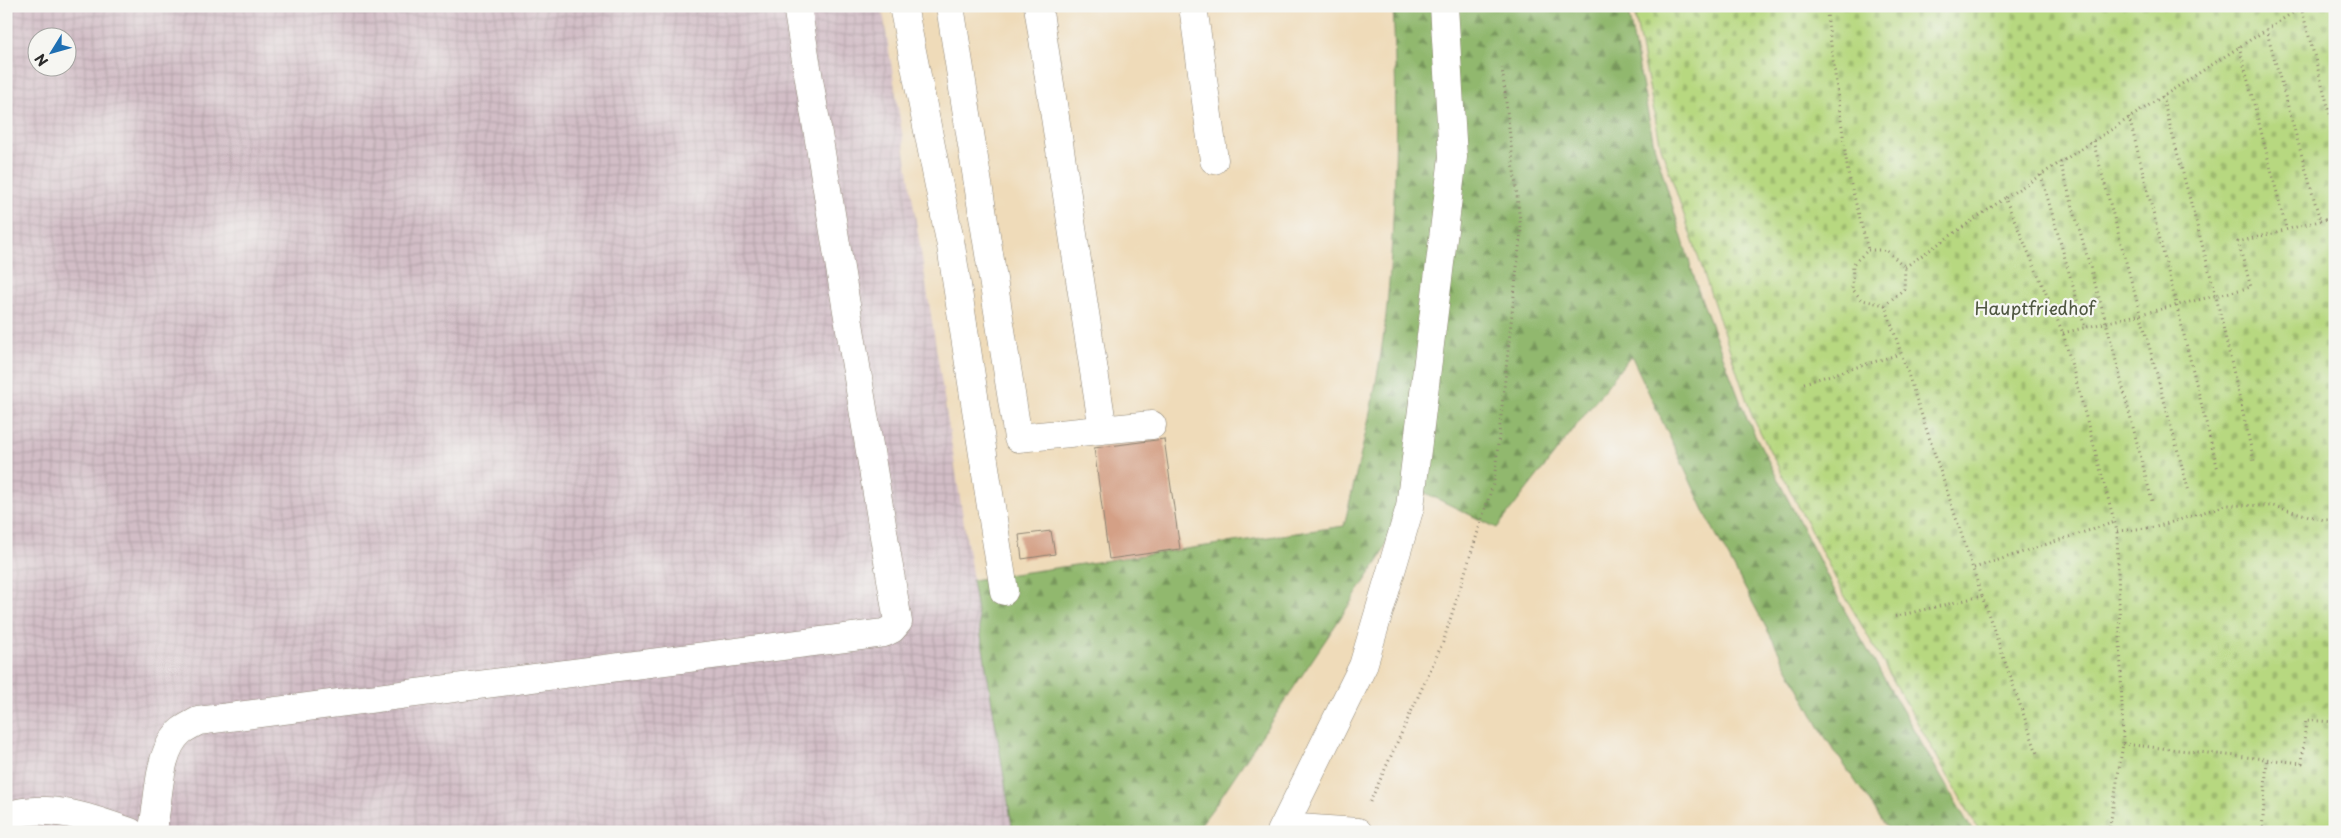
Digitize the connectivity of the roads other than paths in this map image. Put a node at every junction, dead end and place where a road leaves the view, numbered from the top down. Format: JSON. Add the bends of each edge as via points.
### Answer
{"nodes":[{"id":1,"x":797,"y":6,"type":"edge"},
{"id":2,"x":903,"y":6,"type":"edge"},
{"id":3,"x":950,"y":6,"type":"edge"},
{"id":4,"x":1038,"y":6,"type":"edge"},
{"id":5,"x":1193,"y":6,"type":"edge"},
{"id":6,"x":1444,"y":6,"type":"edge"},
{"id":7,"x":1214,"y":160,"type":"dead end"},
{"id":8,"x":1152,"y":425,"type":"dead end"},
{"id":9,"x":1103,"y":430,"type":"junction"},
{"id":10,"x":1004,"y":591,"type":"dead end"},
{"id":11,"x":6,"y":816,"type":"edge"},
{"id":12,"x":1282,"y":830,"type":"edge"},
{"id":13,"x":130,"y":832,"type":"edge"},
{"id":14,"x":152,"y":832,"type":"edge"},
{"id":15,"x":1357,"y":832,"type":"edge"}],
"edges":[{"from":1,"to":14,"type":"main road","via":[[898,622],[884,633],[198,721],[181,732],[170,745],[161,774]]},
{"from":2,"to":10,"type":"main road","via":[[951,246]]},
{"from":3,"to":9,"type":"main road","via":[[1018,438]]},
{"from":4,"to":9,"type":"main road"},
{"from":5,"to":7,"type":"main road"},
{"from":6,"to":12,"type":"main road","via":[[1453,157],[1410,507],[1362,666]]},
{"from":8,"to":9,"type":"main road"},
{"from":11,"to":13,"type":"main road","via":[[46,811],[88,817]]},
{"from":12,"to":15,"type":"main road"}]}
